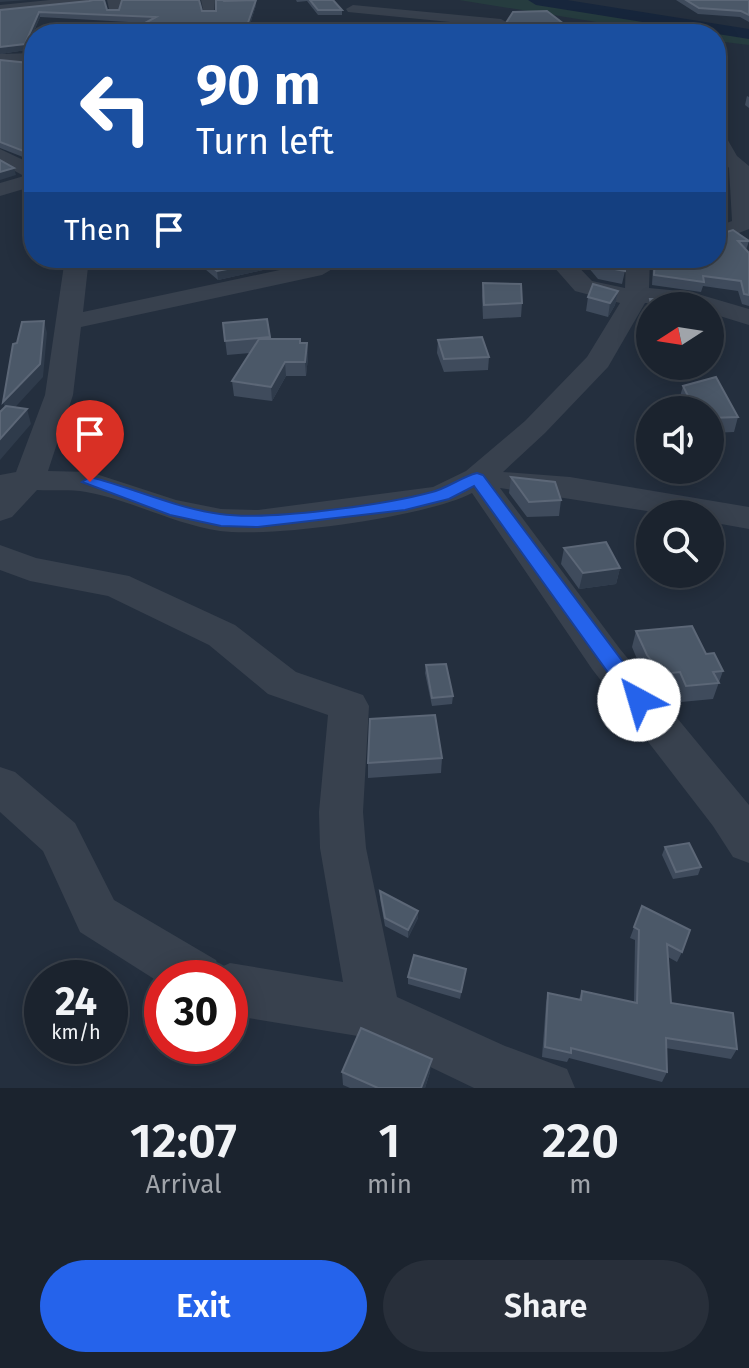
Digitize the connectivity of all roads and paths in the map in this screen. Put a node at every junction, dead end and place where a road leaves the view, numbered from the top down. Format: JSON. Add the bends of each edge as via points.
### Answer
{"nodes":[{"id":1,"x":90,"y":0,"type":"edge"},
{"id":2,"x":350,"y":4,"type":"edge"},
{"id":3,"x":0,"y":9,"type":"edge"},
{"id":4,"x":501,"y":23,"type":"dead end"},
{"id":5,"x":352,"y":24,"type":"dead end"},
{"id":6,"x":24,"y":58,"type":"edge"},
{"id":7,"x":0,"y":59,"type":"edge"},
{"id":8,"x":726,"y":153,"type":"edge"},
{"id":9,"x":0,"y":155,"type":"edge"},
{"id":10,"x":744,"y":166,"type":"edge"},
{"id":11,"x":24,"y":170,"type":"edge"},
{"id":12,"x":24,"y":180,"type":"edge"},
{"id":13,"x":0,"y":190,"type":"edge"},
{"id":14,"x":726,"y":231,"type":"edge"},
{"id":15,"x":76,"y":268,"type":"edge"},
{"id":16,"x":322,"y":268,"type":"dead end"},
{"id":17,"x":565,"y":268,"type":"edge"},
{"id":18,"x":638,"y":268,"type":"edge"},
{"id":19,"x":637,"y":292,"type":"edge"},
{"id":20,"x":636,"y":295,"type":"edge"},
{"id":21,"x":636,"y":297,"type":"edge"},
{"id":22,"x":724,"y":310,"type":"edge"},
{"id":23,"x":749,"y":317,"type":"edge"},
{"id":24,"x":69,"y":322,"type":"junction"},
{"id":25,"x":477,"y":478,"type":"junction"},
{"id":26,"x":14,"y":482,"type":"edge"},
{"id":27,"x":0,"y":510,"type":"edge"},
{"id":28,"x":749,"y":518,"type":"edge"},
{"id":29,"x":0,"y":557,"type":"edge"},
{"id":30,"x":0,"y":785,"type":"edge"},
{"id":31,"x":749,"y":843,"type":"edge"},
{"id":32,"x":169,"y":960,"type":"edge"},
{"id":33,"x":248,"y":992,"type":"edge"},
{"id":34,"x":374,"y":1013,"type":"junction"},
{"id":35,"x":548,"y":1088,"type":"edge"}],
"edges":[{"from":1,"to":3,"type":"street"},
{"from":2,"to":4,"type":"street"},
{"from":2,"to":5,"type":"street"},
{"from":6,"to":7,"type":"street"},
{"from":8,"to":10,"type":"street"},
{"from":9,"to":11,"type":"street"},
{"from":10,"to":14,"type":"street","via":[[743,224]]},
{"from":12,"to":13,"type":"street"},
{"from":15,"to":24,"type":"street"},
{"from":16,"to":24,"type":"street"},
{"from":17,"to":20,"type":"street","via":[[578,286]]},
{"from":18,"to":19,"type":"street"},
{"from":21,"to":25,"type":"street","via":[[598,361]]},
{"from":22,"to":23,"type":"street"},
{"from":24,"to":26,"type":"street","via":[[59,395]]},
{"from":25,"to":26,"type":"street","via":[[443,495],[405,504],[258,521],[221,520],[170,509],[90,482]]},
{"from":25,"to":28,"type":"street","via":[[537,482]]},
{"from":25,"to":31,"type":"street"},
{"from":26,"to":27,"type":"street"},
{"from":29,"to":34,"type":"street","via":[[30,569],[116,585],[222,635],[282,683],[346,703],[350,712],[343,848]]},
{"from":30,"to":32,"type":"street","via":[[59,837],[97,916]]},
{"from":33,"to":34,"type":"street"},
{"from":34,"to":35,"type":"street","via":[[498,1071]]}]}
